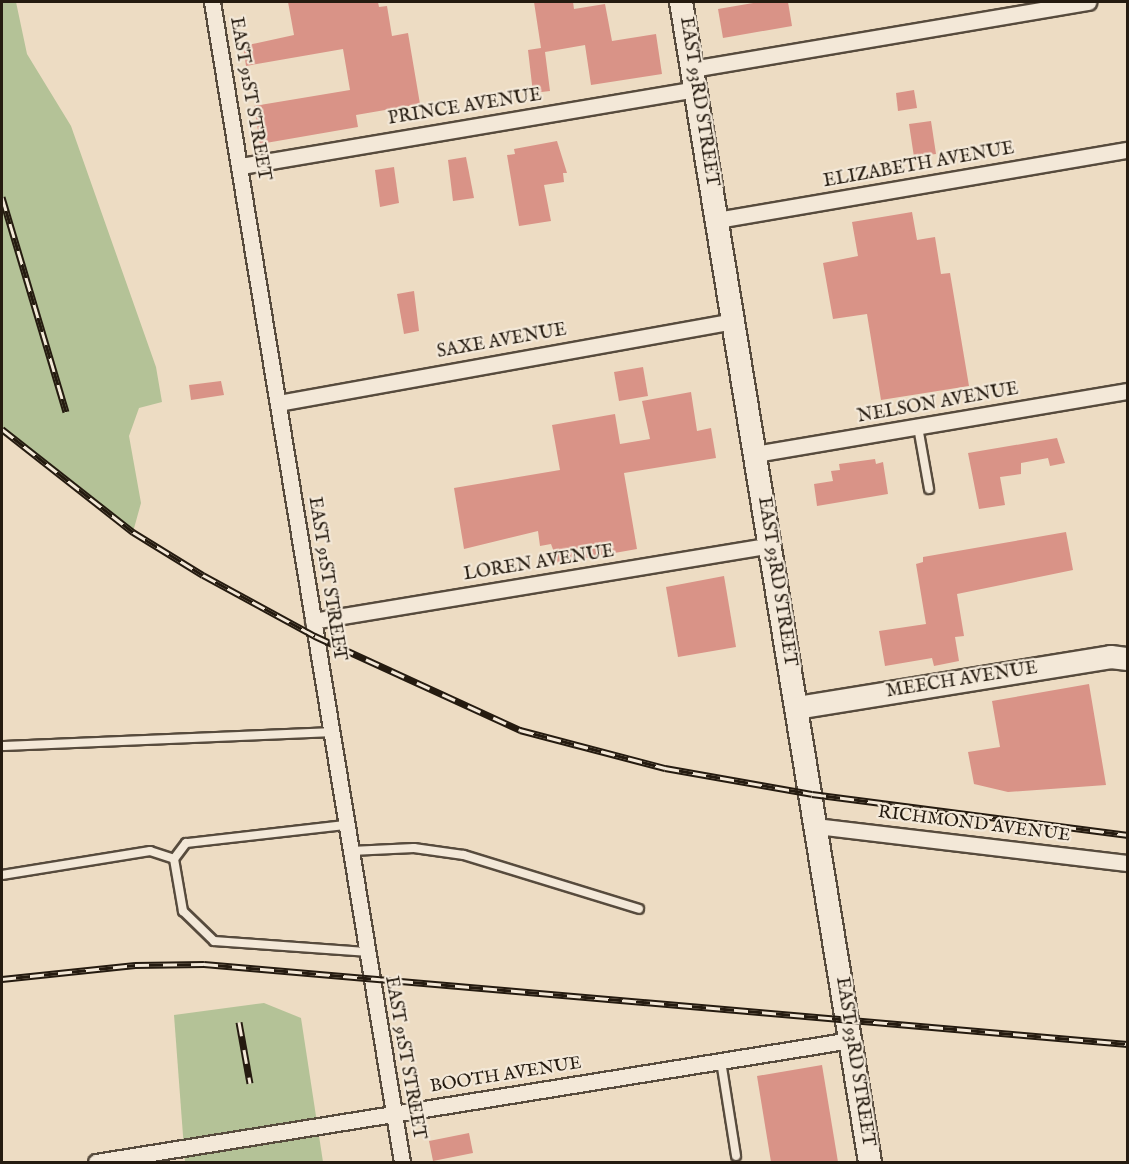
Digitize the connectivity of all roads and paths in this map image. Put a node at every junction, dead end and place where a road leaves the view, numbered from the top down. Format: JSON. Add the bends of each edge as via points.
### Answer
{"nodes":[{"id":1,"x":212,"y":2,"type":"edge"},
{"id":2,"x":681,"y":2,"type":"edge"},
{"id":3,"x":1088,"y":2,"type":"edge"},
{"id":4,"x":694,"y":79,"type":"junction"},
{"id":5,"x":1128,"y":150,"type":"edge"},
{"id":6,"x":241,"y":166,"type":"junction"},
{"id":7,"x":717,"y":220,"type":"junction"},
{"id":8,"x":734,"y":321,"type":"junction"},
{"id":9,"x":1128,"y":392,"type":"edge"},
{"id":10,"x":278,"y":403,"type":"junction"},
{"id":11,"x":918,"y":427,"type":"junction"},
{"id":12,"x":755,"y":454,"type":"junction"},
{"id":13,"x":930,"y":489,"type":"dead end"},
{"id":14,"x":770,"y":545,"type":"junction"},
{"id":15,"x":313,"y":621,"type":"junction"},
{"id":16,"x":1128,"y":659,"type":"edge"},
{"id":17,"x":797,"y":708,"type":"junction"},
{"id":18,"x":330,"y":732,"type":"junction"},
{"id":19,"x":2,"y":746,"type":"edge"},
{"id":20,"x":345,"y":825,"type":"junction"},
{"id":21,"x":816,"y":826,"type":"junction"},
{"id":22,"x":349,"y":851,"type":"junction"},
{"id":23,"x":174,"y":860,"type":"junction"},
{"id":24,"x":1128,"y":863,"type":"edge"},
{"id":25,"x":2,"y":875,"type":"edge"},
{"id":26,"x":639,"y":909,"type":"dead end"},
{"id":27,"x":366,"y":952,"type":"junction"},
{"id":28,"x":851,"y":1040,"type":"junction"},
{"id":29,"x":721,"y":1061,"type":"junction"},
{"id":30,"x":394,"y":1114,"type":"junction"},
{"id":31,"x":736,"y":1156,"type":"dead end"},
{"id":32,"x":96,"y":1162,"type":"edge"},
{"id":33,"x":402,"y":1162,"type":"edge"},
{"id":34,"x":870,"y":1162,"type":"edge"}],
"edges":[{"from":1,"to":6,"type":"street","name":"EAST 91ST STREET"},
{"from":2,"to":4,"type":"main road","name":"EAST 93RD STREET"},
{"from":3,"to":4,"type":"street","name":"PRINCE AVENUE"},
{"from":4,"to":6,"type":"street","name":"PRINCE AVENUE"},
{"from":4,"to":7,"type":"main road","name":"EAST 93RD STREET"},
{"from":5,"to":7,"type":"street","name":"ELIZABETH AVENUE"},
{"from":6,"to":10,"type":"street","name":"EAST 91ST STREET"},
{"from":7,"to":8,"type":"main road","name":"EAST 93RD STREET"},
{"from":8,"to":10,"type":"street","name":"SAXE AVENUE"},
{"from":8,"to":12,"type":"main road","name":"EAST 93RD STREET"},
{"from":9,"to":11,"type":"street","name":"NELSON AVENUE"},
{"from":10,"to":15,"type":"street","name":"EAST 91ST STREET"},
{"from":11,"to":12,"type":"street","name":"NELSON AVENUE"},
{"from":11,"to":13,"type":"lane"},
{"from":12,"to":14,"type":"main road","name":"EAST 93RD STREET"},
{"from":14,"to":15,"type":"street","name":"LOREN AVENUE"},
{"from":14,"to":17,"type":"main road","name":"EAST 93RD STREET"},
{"from":15,"to":18,"type":"street","name":"EAST 91ST STREET"},
{"from":16,"to":17,"type":"main road","name":"MEECH AVENUE","via":[[1111,657]]},
{"from":17,"to":21,"type":"main road","name":"EAST 93RD STREET"},
{"from":18,"to":19,"type":"lane"},
{"from":18,"to":20,"type":"street","name":"EAST 91ST STREET"},
{"from":20,"to":22,"type":"street","name":"EAST 91ST STREET"},
{"from":20,"to":23,"type":"lane","via":[[186,843]]},
{"from":21,"to":24,"type":"street","name":"RICHMOND AVENUE"},
{"from":21,"to":28,"type":"main road","name":"EAST 93RD STREET"},
{"from":22,"to":26,"type":"lane","via":[[414,848],[464,855]]},
{"from":22,"to":27,"type":"street","name":"EAST 91ST STREET"},
{"from":23,"to":25,"type":"lane","via":[[150,851]]},
{"from":23,"to":27,"type":"lane","via":[[183,912],[214,940]]},
{"from":27,"to":30,"type":"street","name":"EAST 91ST STREET"},
{"from":28,"to":29,"type":"street","name":"BOOTH AVENUE"},
{"from":28,"to":34,"type":"main road","name":"EAST 93RD STREET"},
{"from":29,"to":30,"type":"street","name":"BOOTH AVENUE"},
{"from":29,"to":31,"type":"lane"},
{"from":30,"to":32,"type":"street","name":"BOOTH AVENUE"},
{"from":30,"to":33,"type":"street","name":"EAST 91ST STREET"}]}
